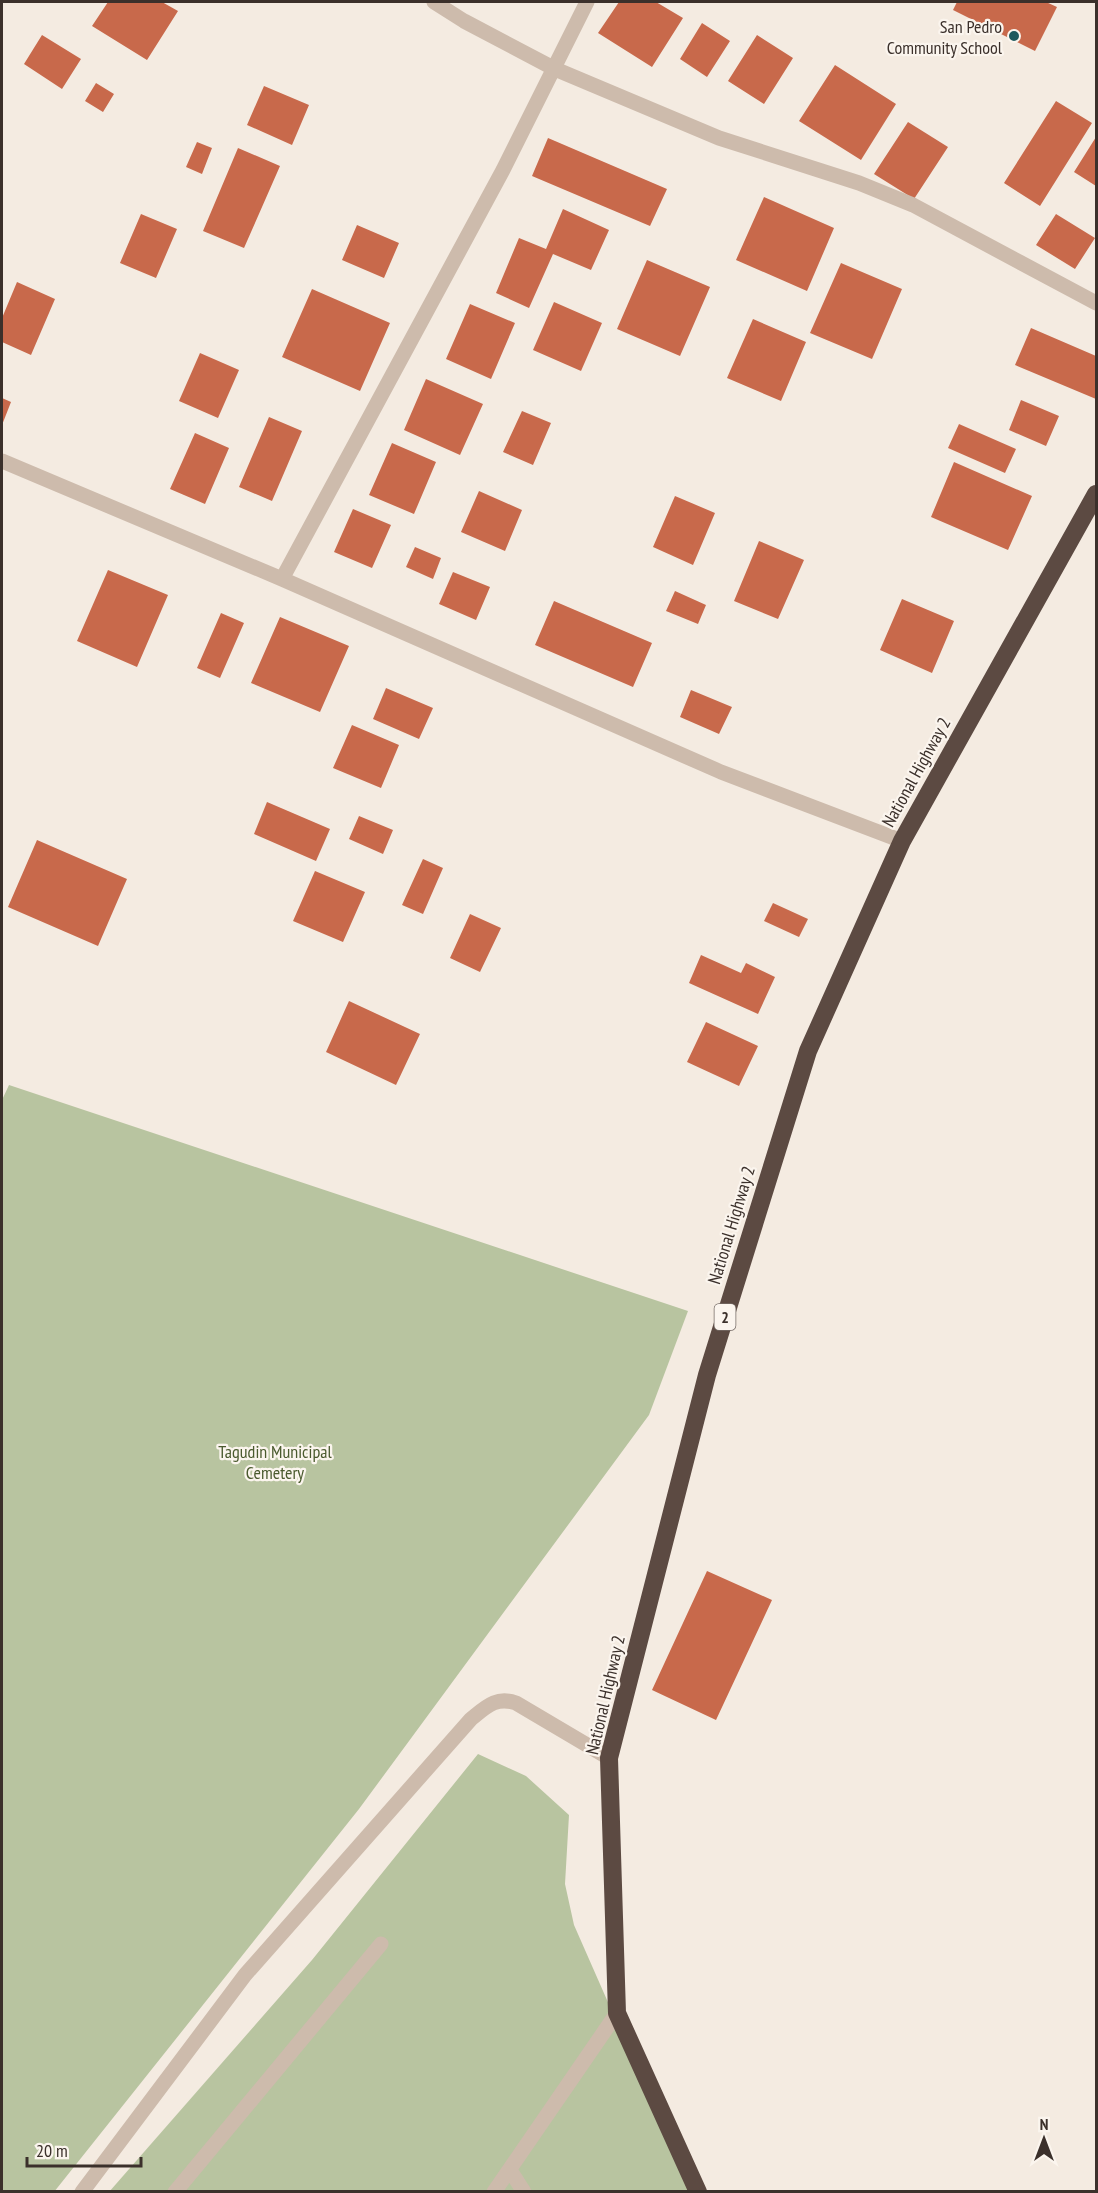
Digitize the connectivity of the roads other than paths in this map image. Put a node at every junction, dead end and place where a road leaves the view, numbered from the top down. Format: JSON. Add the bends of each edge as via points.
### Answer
{"nodes":[{"id":1,"x":434,"y":2,"type":"edge"},
{"id":2,"x":587,"y":2,"type":"edge"},
{"id":3,"x":555,"y":69,"type":"junction"},
{"id":4,"x":1096,"y":303,"type":"edge"},
{"id":5,"x":2,"y":461,"type":"edge"},
{"id":6,"x":1096,"y":494,"type":"edge"},
{"id":7,"x":282,"y":579,"type":"junction"},
{"id":8,"x":902,"y":841,"type":"junction"},
{"id":9,"x":609,"y":1758,"type":"junction"},
{"id":10,"x":381,"y":1944,"type":"dead end"},
{"id":11,"x":617,"y":2013,"type":"junction"},
{"id":12,"x":510,"y":2170,"type":"junction"},
{"id":13,"x":82,"y":2192,"type":"edge"},
{"id":14,"x":175,"y":2192,"type":"edge"},
{"id":15,"x":494,"y":2192,"type":"edge"},
{"id":16,"x":524,"y":2192,"type":"edge"},
{"id":17,"x":698,"y":2192,"type":"edge"}],
"edges":[{"from":1,"to":3,"type":"street"},
{"from":2,"to":3,"type":"street"},
{"from":3,"to":4,"type":"street","via":[[720,138],[859,183],[913,205]]},
{"from":3,"to":7,"type":"street"},
{"from":5,"to":7,"type":"street"},
{"from":6,"to":8,"type":"highway","name":"National Highway 2","number":"2"},
{"from":7,"to":8,"type":"street","via":[[721,772]]},
{"from":8,"to":9,"type":"highway","name":"National Highway 2","number":"2","via":[[804,1062],[707,1374]]},
{"from":9,"to":11,"type":"highway","name":"National Highway 2","number":"2"},
{"from":9,"to":13,"type":"street","via":[[504,1699],[493,1701],[471,1719],[245,1975]]},
{"from":10,"to":14,"type":"street"},
{"from":11,"to":12,"type":"street"},
{"from":11,"to":17,"type":"highway","name":"National Highway 2","number":"2"},
{"from":12,"to":15,"type":"street"},
{"from":12,"to":16,"type":"street"}]}
